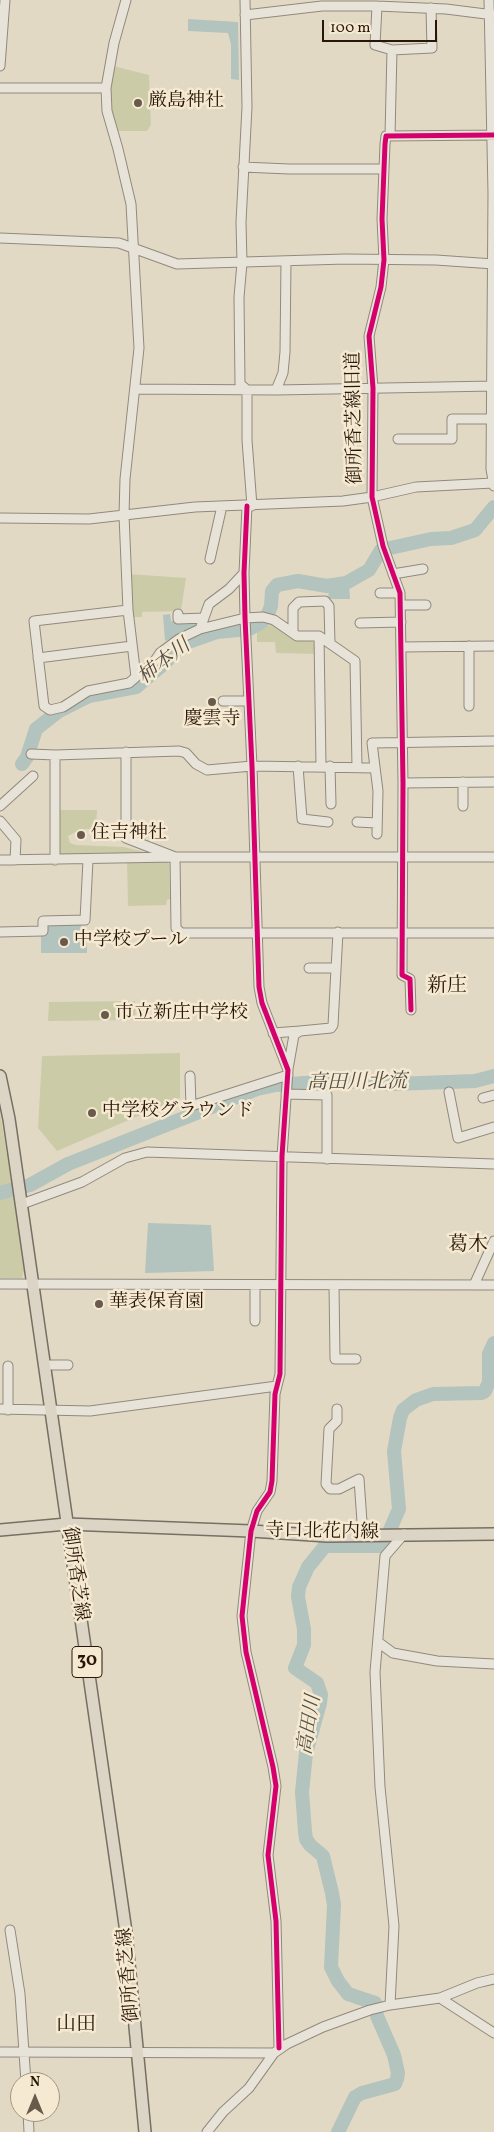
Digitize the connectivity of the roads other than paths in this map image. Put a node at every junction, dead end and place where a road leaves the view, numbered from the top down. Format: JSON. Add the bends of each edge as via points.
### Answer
{"nodes":[{"id":1,"x":6,"y":0,"type":"edge"},
{"id":2,"x":126,"y":0,"type":"edge"},
{"id":3,"x":245,"y":0,"type":"edge"},
{"id":4,"x":489,"y":0,"type":"edge"},
{"id":5,"x":336,"y":3,"type":"edge"},
{"id":6,"x":377,"y":6,"type":"junction"},
{"id":7,"x":431,"y":8,"type":"junction"},
{"id":8,"x":246,"y":15,"type":"junction"},
{"id":9,"x":492,"y":15,"type":"edge"},
{"id":10,"x":392,"y":50,"type":"junction"},
{"id":11,"x":0,"y":66,"type":"edge"},
{"id":12,"x":0,"y":88,"type":"edge"},
{"id":13,"x":106,"y":88,"type":"junction"},
{"id":14,"x":493,"y":135,"type":"edge"},
{"id":15,"x":390,"y":136,"type":"junction"},
{"id":16,"x":243,"y":167,"type":"junction"},
{"id":17,"x":383,"y":169,"type":"junction"},
{"id":18,"x":0,"y":238,"type":"edge"},
{"id":19,"x":133,"y":249,"type":"junction"},
{"id":20,"x":384,"y":260,"type":"junction"},
{"id":21,"x":286,"y":261,"type":"junction"},
{"id":22,"x":242,"y":264,"type":"junction"},
{"id":23,"x":493,"y":264,"type":"edge"},
{"id":24,"x":492,"y":386,"type":"edge"},
{"id":25,"x":373,"y":388,"type":"junction"},
{"id":26,"x":135,"y":389,"type":"junction"},
{"id":27,"x":247,"y":390,"type":"junction"},
{"id":28,"x":276,"y":390,"type":"junction"},
{"id":29,"x":491,"y":419,"type":"junction"},
{"id":30,"x":398,"y":439,"type":"dead end"},
{"id":31,"x":493,"y":484,"type":"edge"},
{"id":32,"x":372,"y":497,"type":"junction"},
{"id":33,"x":222,"y":506,"type":"junction"},
{"id":34,"x":250,"y":506,"type":"junction"},
{"id":35,"x":124,"y":515,"type":"junction"},
{"id":36,"x":0,"y":518,"type":"edge"},
{"id":37,"x":210,"y":559,"type":"dead end"},
{"id":38,"x":423,"y":569,"type":"dead end"},
{"id":39,"x":244,"y":573,"type":"junction"},
{"id":40,"x":393,"y":574,"type":"junction"},
{"id":41,"x":380,"y":593,"type":"dead end"},
{"id":42,"x":400,"y":593,"type":"junction"},
{"id":43,"x":401,"y":605,"type":"junction"},
{"id":44,"x":426,"y":605,"type":"dead end"},
{"id":45,"x":128,"y":610,"type":"junction"},
{"id":46,"x":178,"y":614,"type":"dead end"},
{"id":47,"x":204,"y":618,"type":"junction"},
{"id":48,"x":360,"y":622,"type":"dead end"},
{"id":49,"x":401,"y":622,"type":"junction"},
{"id":50,"x":246,"y":625,"type":"junction"},
{"id":51,"x":200,"y":629,"type":"junction"},
{"id":52,"x":293,"y":634,"type":"junction"},
{"id":53,"x":319,"y":636,"type":"junction"},
{"id":54,"x":330,"y":643,"type":"junction"},
{"id":55,"x":132,"y":646,"type":"junction"},
{"id":56,"x":469,"y":646,"type":"junction"},
{"id":57,"x":494,"y":646,"type":"edge"},
{"id":58,"x":401,"y":647,"type":"junction"},
{"id":59,"x":38,"y":658,"type":"junction"},
{"id":60,"x":136,"y":677,"type":"junction"},
{"id":61,"x":224,"y":701,"type":"dead end"},
{"id":62,"x":249,"y":701,"type":"junction"},
{"id":63,"x":469,"y":706,"type":"dead end"},
{"id":64,"x":494,"y":741,"type":"edge"},
{"id":65,"x":402,"y":742,"type":"junction"},
{"id":66,"x":126,"y":752,"type":"junction"},
{"id":67,"x":31,"y":754,"type":"dead end"},
{"id":68,"x":56,"y":755,"type":"junction"},
{"id":69,"x":252,"y":766,"type":"junction"},
{"id":70,"x":298,"y":766,"type":"junction"},
{"id":71,"x":326,"y":766,"type":"junction"},
{"id":72,"x":357,"y":767,"type":"junction"},
{"id":73,"x":375,"y":768,"type":"junction"},
{"id":74,"x":33,"y":776,"type":"dead end"},
{"id":75,"x":463,"y":782,"type":"junction"},
{"id":76,"x":494,"y":782,"type":"edge"},
{"id":77,"x":403,"y":783,"type":"junction"},
{"id":78,"x":331,"y":804,"type":"dead end"},
{"id":79,"x":0,"y":806,"type":"edge"},
{"id":80,"x":463,"y":806,"type":"dead end"},
{"id":81,"x":0,"y":821,"type":"edge"},
{"id":82,"x":328,"y":822,"type":"dead end"},
{"id":83,"x":357,"y":822,"type":"dead end"},
{"id":84,"x":377,"y":823,"type":"junction"},
{"id":85,"x":377,"y":834,"type":"dead end"},
{"id":86,"x":255,"y":856,"type":"junction"},
{"id":87,"x":175,"y":857,"type":"junction"},
{"id":88,"x":494,"y":857,"type":"edge"},
{"id":89,"x":403,"y":858,"type":"junction"},
{"id":90,"x":0,"y":860,"type":"edge"},
{"id":91,"x":15,"y":860,"type":"junction"},
{"id":92,"x":54,"y":860,"type":"junction"},
{"id":93,"x":88,"y":860,"type":"junction"},
{"id":94,"x":0,"y":932,"type":"edge"},
{"id":95,"x":258,"y":932,"type":"junction"},
{"id":96,"x":338,"y":932,"type":"junction"},
{"id":97,"x":402,"y":932,"type":"junction"},
{"id":98,"x":494,"y":932,"type":"edge"},
{"id":99,"x":309,"y":968,"type":"dead end"},
{"id":100,"x":336,"y":968,"type":"junction"},
{"id":101,"x":411,"y":1010,"type":"dead end"},
{"id":102,"x":300,"y":1031,"type":"junction"},
{"id":103,"x":273,"y":1033,"type":"junction"},
{"id":104,"x":288,"y":1074,"type":"junction"},
{"id":105,"x":0,"y":1076,"type":"edge"},
{"id":106,"x":190,"y":1076,"type":"dead end"},
{"id":107,"x":449,"y":1092,"type":"dead end"},
{"id":108,"x":286,"y":1094,"type":"junction"},
{"id":109,"x":494,"y":1095,"type":"edge"},
{"id":110,"x":483,"y":1098,"type":"dead end"},
{"id":111,"x":494,"y":1127,"type":"edge"},
{"id":112,"x":282,"y":1156,"type":"junction"},
{"id":113,"x":327,"y":1159,"type":"junction"},
{"id":114,"x":494,"y":1164,"type":"edge"},
{"id":115,"x":20,"y":1193,"type":"junction"},
{"id":116,"x":494,"y":1241,"type":"edge"},
{"id":117,"x":0,"y":1284,"type":"edge"},
{"id":118,"x":33,"y":1284,"type":"junction"},
{"id":119,"x":255,"y":1285,"type":"junction"},
{"id":120,"x":280,"y":1285,"type":"junction"},
{"id":121,"x":334,"y":1285,"type":"junction"},
{"id":122,"x":474,"y":1285,"type":"junction"},
{"id":123,"x":494,"y":1285,"type":"edge"},
{"id":124,"x":255,"y":1321,"type":"dead end"},
{"id":125,"x":356,"y":1359,"type":"dead end"},
{"id":126,"x":44,"y":1365,"type":"junction"},
{"id":127,"x":68,"y":1365,"type":"dead end"},
{"id":128,"x":8,"y":1366,"type":"dead end"},
{"id":129,"x":277,"y":1386,"type":"junction"},
{"id":130,"x":337,"y":1409,"type":"dead end"},
{"id":131,"x":4,"y":1410,"type":"edge"},
{"id":132,"x":51,"y":1410,"type":"junction"},
{"id":133,"x":67,"y":1524,"type":"junction"},
{"id":134,"x":0,"y":1530,"type":"edge"},
{"id":135,"x":251,"y":1531,"type":"junction"},
{"id":136,"x":494,"y":1534,"type":"edge"},
{"id":137,"x":393,"y":1535,"type":"junction"},
{"id":138,"x":363,"y":1536,"type":"junction"},
{"id":139,"x":378,"y":1642,"type":"junction"},
{"id":140,"x":494,"y":1664,"type":"edge"},
{"id":141,"x":10,"y":1930,"type":"dead end"},
{"id":142,"x":494,"y":1979,"type":"edge"},
{"id":143,"x":440,"y":1998,"type":"junction"},
{"id":144,"x":390,"y":2005,"type":"junction"},
{"id":145,"x":494,"y":2033,"type":"edge"},
{"id":146,"x":137,"y":2051,"type":"junction"},
{"id":147,"x":276,"y":2051,"type":"junction"},
{"id":148,"x":0,"y":2052,"type":"edge"},
{"id":149,"x":24,"y":2052,"type":"junction"},
{"id":150,"x":25,"y":2072,"type":"edge"},
{"id":151,"x":145,"y":2132,"type":"edge"},
{"id":152,"x":207,"y":2132,"type":"edge"}],
"edges":[{"from":1,"to":11,"type":"street"},
{"from":2,"to":13,"type":"street"},
{"from":3,"to":8,"type":"street"},
{"from":4,"to":9,"type":"street"},
{"from":5,"to":6,"type":"street"},
{"from":5,"to":8,"type":"street"},
{"from":6,"to":7,"type":"street"},
{"from":6,"to":10,"type":"street","via":[[375,45]]},
{"from":7,"to":9,"type":"street"},
{"from":7,"to":10,"type":"street","via":[[432,48]]},
{"from":8,"to":16,"type":"street","via":[[247,107]]},
{"from":9,"to":14,"type":"street"},
{"from":10,"to":15,"type":"street"},
{"from":12,"to":13,"type":"street"},
{"from":13,"to":19,"type":"street","via":[[107,111],[131,204]]},
{"from":14,"to":15,"type":"street"},
{"from":14,"to":23,"type":"street"},
{"from":15,"to":17,"type":"street","name":"御所香芝線旧道","via":[[386,136]]},
{"from":16,"to":17,"type":"street"},
{"from":16,"to":22,"type":"street"},
{"from":17,"to":20,"type":"street","name":"御所香芝線旧道"},
{"from":18,"to":19,"type":"street","via":[[104,241]]},
{"from":19,"to":22,"type":"street","via":[[177,264]]},
{"from":19,"to":26,"type":"street","via":[[139,348]]},
{"from":20,"to":21,"type":"street"},
{"from":20,"to":23,"type":"street"},
{"from":20,"to":25,"type":"street","name":"御所香芝線旧道","via":[[369,336]]},
{"from":21,"to":22,"type":"street"},
{"from":21,"to":28,"type":"street","via":[[285,352],[283,373]]},
{"from":22,"to":27,"type":"street","via":[[238,297],[240,384]]},
{"from":23,"to":24,"type":"street"},
{"from":24,"to":25,"type":"street"},
{"from":24,"to":29,"type":"street"},
{"from":25,"to":28,"type":"street"},
{"from":25,"to":32,"type":"street","name":"御所香芝線旧道"},
{"from":26,"to":27,"type":"street"},
{"from":26,"to":35,"type":"street"},
{"from":27,"to":28,"type":"street"},
{"from":27,"to":34,"type":"street"},
{"from":29,"to":30,"type":"street","via":[[452,419],[452,439]]},
{"from":29,"to":31,"type":"street"},
{"from":31,"to":32,"type":"street","via":[[416,487]]},
{"from":32,"to":34,"type":"street"},
{"from":32,"to":40,"type":"street","name":"御所香芝線旧道"},
{"from":33,"to":34,"type":"street"},
{"from":33,"to":35,"type":"street"},
{"from":33,"to":37,"type":"street"},
{"from":34,"to":39,"type":"street"},
{"from":35,"to":36,"type":"street","via":[[72,519]]},
{"from":35,"to":45,"type":"street"},
{"from":38,"to":40,"type":"street"},
{"from":39,"to":47,"type":"street","via":[[209,604]]},
{"from":39,"to":50,"type":"street"},
{"from":40,"to":42,"type":"street","name":"御所香芝線旧道"},
{"from":41,"to":42,"type":"street"},
{"from":42,"to":43,"type":"street","name":"御所香芝線旧道"},
{"from":43,"to":44,"type":"street"},
{"from":43,"to":49,"type":"street","name":"御所香芝線旧道"},
{"from":45,"to":55,"type":"street"},
{"from":45,"to":59,"type":"street","via":[[34,621]]},
{"from":46,"to":47,"type":"street","via":[[178,619]]},
{"from":47,"to":51,"type":"street"},
{"from":48,"to":49,"type":"street"},
{"from":49,"to":58,"type":"street","name":"御所香芝線旧道"},
{"from":50,"to":51,"type":"street"},
{"from":50,"to":52,"type":"street","via":[[263,617],[274,620]]},
{"from":50,"to":62,"type":"street"},
{"from":51,"to":60,"type":"street","via":[[169,646]]},
{"from":52,"to":53,"type":"street"},
{"from":52,"to":54,"type":"street","via":[[292,608],[299,602],[325,601]]},
{"from":53,"to":54,"type":"street"},
{"from":53,"to":71,"type":"street"},
{"from":54,"to":72,"type":"street","via":[[355,661]]},
{"from":55,"to":59,"type":"street"},
{"from":55,"to":60,"type":"street"},
{"from":56,"to":57,"type":"street"},
{"from":56,"to":58,"type":"street"},
{"from":56,"to":63,"type":"street"},
{"from":58,"to":65,"type":"street","name":"御所香芝線旧道"},
{"from":59,"to":60,"type":"street","via":[[44,706],[50,710],[63,707],[88,691],[129,683]]},
{"from":61,"to":62,"type":"street"},
{"from":62,"to":69,"type":"street"},
{"from":64,"to":65,"type":"street"},
{"from":65,"to":73,"type":"street","via":[[372,743]]},
{"from":65,"to":77,"type":"street","name":"御所香芝線旧道"},
{"from":66,"to":68,"type":"street"},
{"from":66,"to":69,"type":"street","via":[[179,751],[208,770]]},
{"from":66,"to":87,"type":"street","via":[[126,838]]},
{"from":67,"to":68,"type":"street"},
{"from":68,"to":92,"type":"street"},
{"from":69,"to":70,"type":"street"},
{"from":69,"to":86,"type":"street"},
{"from":70,"to":71,"type":"street"},
{"from":70,"to":82,"type":"street","via":[[302,819]]},
{"from":71,"to":72,"type":"street"},
{"from":71,"to":78,"type":"street"},
{"from":72,"to":73,"type":"street"},
{"from":73,"to":84,"type":"street"},
{"from":74,"to":79,"type":"street"},
{"from":75,"to":76,"type":"street"},
{"from":75,"to":77,"type":"street"},
{"from":75,"to":80,"type":"street"},
{"from":77,"to":89,"type":"street","name":"御所香芝線旧道"},
{"from":81,"to":91,"type":"street","via":[[16,840]]},
{"from":83,"to":84,"type":"street"},
{"from":84,"to":85,"type":"street"},
{"from":86,"to":87,"type":"street"},
{"from":86,"to":89,"type":"street"},
{"from":86,"to":95,"type":"street"},
{"from":87,"to":93,"type":"street"},
{"from":87,"to":95,"type":"street","via":[[176,928],[181,933]]},
{"from":88,"to":89,"type":"street"},
{"from":89,"to":97,"type":"street","name":"御所香芝線旧道"},
{"from":90,"to":91,"type":"street"},
{"from":91,"to":92,"type":"street"},
{"from":92,"to":93,"type":"street"},
{"from":93,"to":94,"type":"street","via":[[85,920],[43,921],[43,931]]},
{"from":95,"to":96,"type":"street"},
{"from":95,"to":103,"type":"street","via":[[259,987]]},
{"from":96,"to":97,"type":"street"},
{"from":96,"to":100,"type":"street"},
{"from":97,"to":98,"type":"street"},
{"from":97,"to":101,"type":"street","name":"御所香芝線旧道","via":[[402,975],[410,979]]},
{"from":99,"to":100,"type":"street"},
{"from":100,"to":102,"type":"street","via":[[333,1025],[331,1028]]},
{"from":102,"to":103,"type":"street"},
{"from":102,"to":104,"type":"street","via":[[294,1035]]},
{"from":103,"to":104,"type":"street"},
{"from":104,"to":106,"type":"street","via":[[191,1106]]},
{"from":104,"to":108,"type":"street"},
{"from":105,"to":115,"type":"main road","name":"御所香芝線","number":"30"},
{"from":107,"to":111,"type":"street","via":[[458,1138]]},
{"from":108,"to":112,"type":"street"},
{"from":108,"to":113,"type":"street","via":[[327,1095]]},
{"from":109,"to":110,"type":"street"},
{"from":112,"to":113,"type":"street"},
{"from":112,"to":115,"type":"street","via":[[147,1152],[125,1158],[82,1182]]},
{"from":112,"to":120,"type":"street"},
{"from":113,"to":114,"type":"street"},
{"from":115,"to":118,"type":"main road","name":"御所香芝線","number":"30"},
{"from":116,"to":122,"type":"street"},
{"from":117,"to":118,"type":"street"},
{"from":118,"to":119,"type":"street"},
{"from":118,"to":126,"type":"main road","name":"御所香芝線","number":"30"},
{"from":119,"to":120,"type":"street"},
{"from":119,"to":124,"type":"street"},
{"from":120,"to":121,"type":"street"},
{"from":120,"to":129,"type":"street","via":[[280,1374]]},
{"from":121,"to":122,"type":"street"},
{"from":121,"to":125,"type":"street","via":[[335,1359]]},
{"from":122,"to":123,"type":"street"},
{"from":126,"to":127,"type":"street"},
{"from":126,"to":132,"type":"main road","name":"御所香芝線","number":"30"},
{"from":128,"to":131,"type":"street"},
{"from":129,"to":132,"type":"street","via":[[102,1410]]},
{"from":129,"to":135,"type":"street","via":[[272,1487],[257,1511]]},
{"from":130,"to":138,"type":"street","via":[[337,1421],[329,1429],[326,1484],[330,1489],[339,1489],[359,1479]]},
{"from":131,"to":132,"type":"street"},
{"from":132,"to":133,"type":"main road","name":"御所香芝線","number":"30"},
{"from":133,"to":134,"type":"main road","name":"寺口北花内線"},
{"from":133,"to":135,"type":"main road","name":"寺口北花内線"},
{"from":133,"to":146,"type":"main road","name":"御所香芝線","number":"30","via":[[126,1932]]},
{"from":135,"to":138,"type":"main road","name":"寺口北花内線"},
{"from":135,"to":147,"type":"street","via":[[242,1625],[276,1786],[268,1855],[276,1921]]},
{"from":136,"to":137,"type":"main road","name":"寺口北花内線"},
{"from":137,"to":138,"type":"main road","name":"寺口北花内線"},
{"from":137,"to":139,"type":"street","via":[[385,1556]]},
{"from":139,"to":140,"type":"street","via":[[393,1653],[437,1661]]},
{"from":139,"to":144,"type":"street","via":[[375,1672],[379,1772],[394,1926]]},
{"from":141,"to":149,"type":"street","via":[[20,1994]]},
{"from":142,"to":143,"type":"street","via":[[477,1982]]},
{"from":143,"to":144,"type":"street"},
{"from":143,"to":145,"type":"street"},
{"from":144,"to":147,"type":"street","via":[[323,2027]]},
{"from":146,"to":147,"type":"street"},
{"from":146,"to":149,"type":"street"},
{"from":146,"to":151,"type":"main road","name":"御所香芝線","number":"30"},
{"from":147,"to":152,"type":"street","via":[[249,2088]]},
{"from":148,"to":149,"type":"street"},
{"from":149,"to":150,"type":"street"}]}
